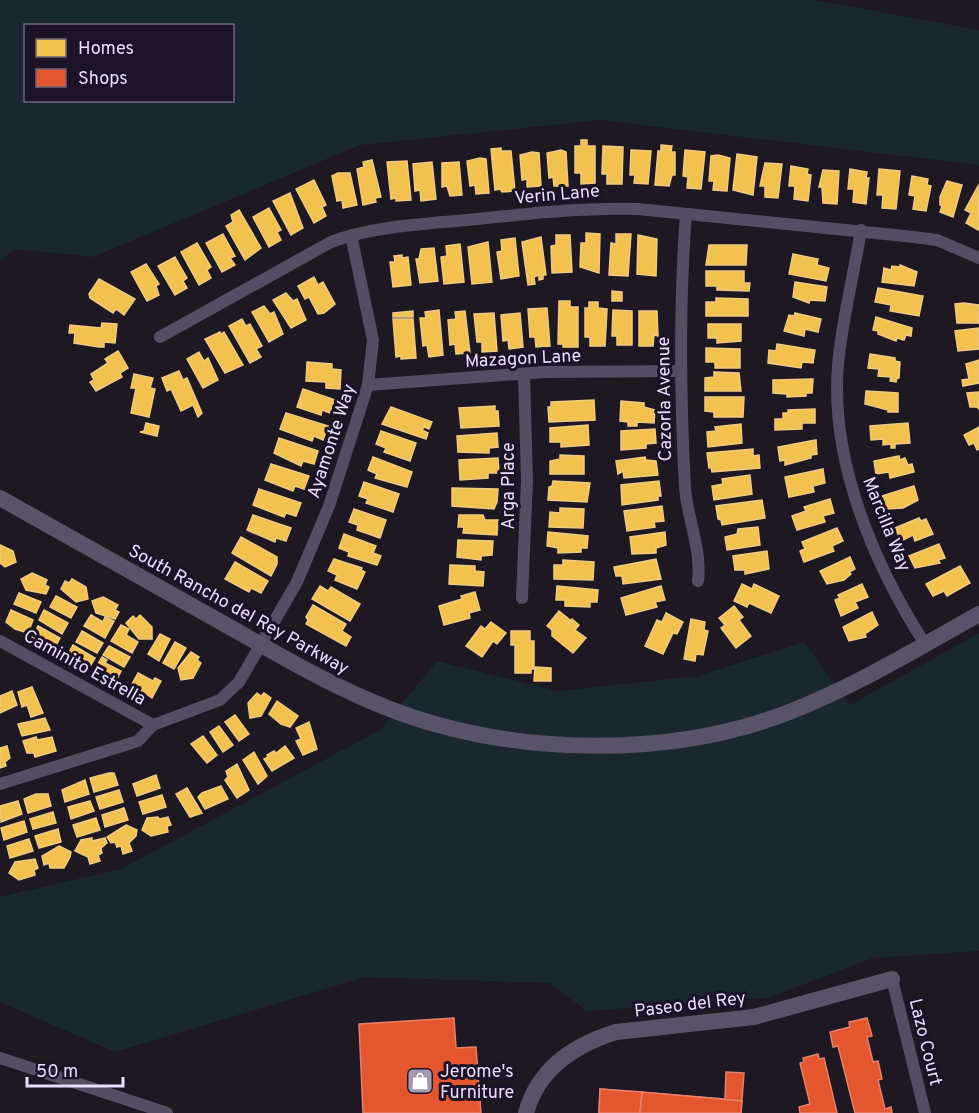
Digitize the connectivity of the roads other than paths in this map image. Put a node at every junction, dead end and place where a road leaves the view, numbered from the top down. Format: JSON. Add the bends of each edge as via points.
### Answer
{"nodes":[{"id":1,"x":686,"y":214,"type":"junction"},
{"id":2,"x":861,"y":230,"type":"junction"},
{"id":3,"x":351,"y":235,"type":"junction"},
{"id":4,"x":979,"y":258,"type":"edge"},
{"id":5,"x":160,"y":337,"type":"dead end"},
{"id":6,"x":679,"y":371,"type":"junction"},
{"id":7,"x":524,"y":374,"type":"junction"},
{"id":8,"x":368,"y":385,"type":"junction"},
{"id":9,"x":0,"y":498,"type":"edge"},
{"id":10,"x":698,"y":581,"type":"dead end"},
{"id":11,"x":522,"y":598,"type":"dead end"},
{"id":12,"x":979,"y":614,"type":"edge"},
{"id":13,"x":0,"y":641,"type":"edge"},
{"id":14,"x":925,"y":644,"type":"junction"},
{"id":15,"x":262,"y":645,"type":"junction"},
{"id":16,"x":153,"y":725,"type":"junction"},
{"id":17,"x":0,"y":784,"type":"edge"},
{"id":18,"x":892,"y":979,"type":"joint"},
{"id":19,"x":0,"y":1058,"type":"edge"},
{"id":20,"x":167,"y":1113,"type":"edge"},
{"id":21,"x":526,"y":1113,"type":"edge"},
{"id":22,"x":925,"y":1113,"type":"edge"}],
"edges":[{"from":1,"to":2,"type":"street","name":"Verin Lane"},
{"from":1,"to":3,"type":"street","name":"Verin Lane","via":[[603,207]]},
{"from":1,"to":6,"type":"street","name":"Cazorla Avenue"},
{"from":2,"to":4,"type":"street","name":"Verin Lane","via":[[937,240]]},
{"from":2,"to":14,"type":"street","name":"Marcilla Way","via":[[838,365],[843,449],[853,495],[901,607]]},
{"from":3,"to":5,"type":"street","name":"Verin Lane","via":[[302,257]]},
{"from":3,"to":8,"type":"street","name":"Ayamonte Way","via":[[373,340]]},
{"from":6,"to":7,"type":"street","name":"Mazagon Lane"},
{"from":6,"to":10,"type":"street","name":"Cazorla Avenue","via":[[686,500]]},
{"from":7,"to":8,"type":"street","name":"Mazagon Lane"},
{"from":7,"to":11,"type":"street","name":"Arga Place","via":[[527,480]]},
{"from":8,"to":15,"type":"street","name":"Ayamonte Way","via":[[329,506],[297,582]]},
{"from":9,"to":15,"type":"street","name":"South Rancho del Rey Parkway"},
{"from":12,"to":14,"type":"street","name":"South Rancho del Rey Parkway"},
{"from":13,"to":16,"type":"street","name":"Caminito Estrella"},
{"from":14,"to":15,"type":"street","name":"South Rancho del Rey Parkway","via":[[849,686],[782,715],[675,740],[625,745],[572,745],[478,735],[393,710],[325,682]]},
{"from":15,"to":16,"type":"street","name":"Caminito Estrella","via":[[239,682],[220,700]]},
{"from":16,"to":17,"type":"street","name":"Caminito Estrella","via":[[138,741]]},
{"from":18,"to":21,"type":"street","name":"Paseo del Rey","via":[[754,1017],[616,1032],[595,1038],[563,1056],[546,1072]]},
{"from":18,"to":22,"type":"street","name":"Lazo Court"},
{"from":19,"to":20,"type":"street"}]}
